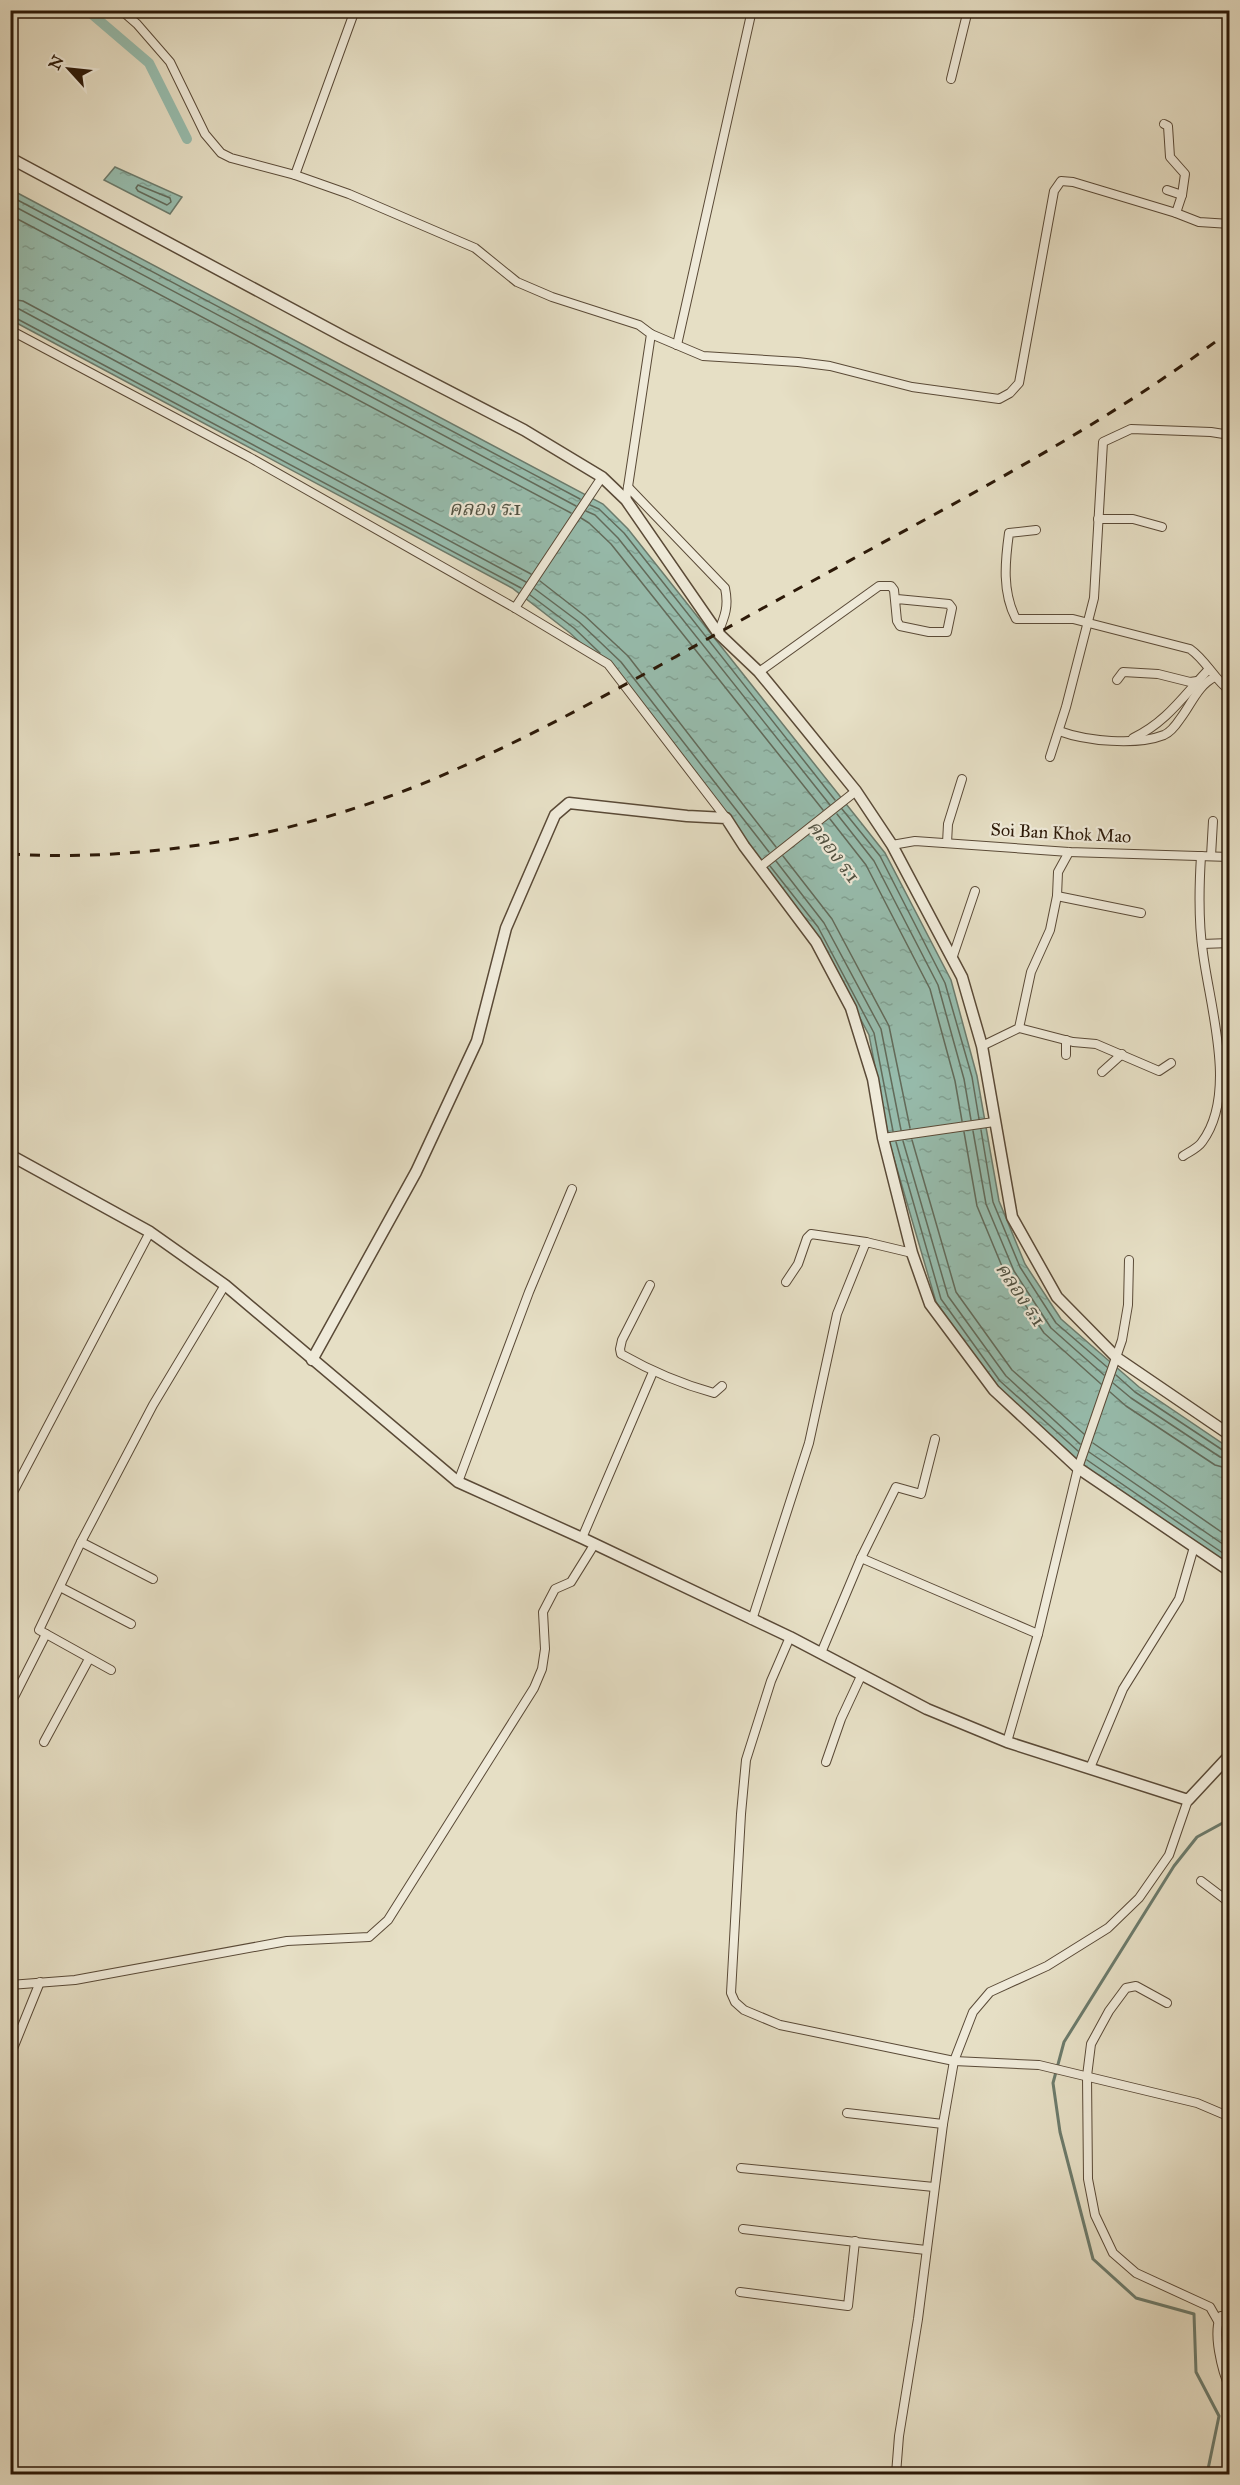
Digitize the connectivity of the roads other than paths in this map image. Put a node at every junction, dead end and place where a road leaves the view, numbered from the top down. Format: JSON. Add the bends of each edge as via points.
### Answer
{"nodes":[{"id":1,"x":121,"y":10,"type":"edge"},
{"id":2,"x":355,"y":10,"type":"edge"},
{"id":3,"x":752,"y":10,"type":"edge"},
{"id":4,"x":968,"y":10,"type":"edge"},
{"id":5,"x":951,"y":79,"type":"dead end"},
{"id":6,"x":1164,"y":124,"type":"dead end"},
{"id":7,"x":10,"y":158,"type":"edge"},
{"id":8,"x":295,"y":175,"type":"junction"},
{"id":9,"x":1167,"y":190,"type":"dead end"},
{"id":10,"x":1182,"y":195,"type":"junction"},
{"id":11,"x":1176,"y":213,"type":"junction"},
{"id":12,"x":1230,"y":224,"type":"edge"},
{"id":13,"x":10,"y":330,"type":"edge"},
{"id":14,"x":651,"y":333,"type":"junction"},
{"id":15,"x":677,"y":345,"type":"junction"},
{"id":16,"x":1230,"y":435,"type":"edge"},
{"id":17,"x":602,"y":477,"type":"junction"},
{"id":18,"x":628,"y":487,"type":"junction"},
{"id":19,"x":626,"y":500,"type":"junction"},
{"id":20,"x":1098,"y":519,"type":"junction"},
{"id":21,"x":1162,"y":527,"type":"dead end"},
{"id":22,"x":1036,"y":530,"type":"dead end"},
{"id":23,"x":897,"y":599,"type":"junction"},
{"id":24,"x":515,"y":608,"type":"junction"},
{"id":25,"x":1088,"y":624,"type":"junction"},
{"id":26,"x":718,"y":633,"type":"junction"},
{"id":27,"x":1209,"y":669,"type":"junction"},
{"id":28,"x":759,"y":672,"type":"junction"},
{"id":29,"x":1215,"y":677,"type":"junction"},
{"id":30,"x":1117,"y":680,"type":"dead end"},
{"id":31,"x":1197,"y":681,"type":"junction"},
{"id":32,"x":1230,"y":691,"type":"edge"},
{"id":33,"x":1059,"y":730,"type":"junction"},
{"id":34,"x":1130,"y":740,"type":"junction"},
{"id":35,"x":1050,"y":757,"type":"dead end"},
{"id":36,"x":962,"y":779,"type":"dead end"},
{"id":37,"x":852,"y":794,"type":"junction"},
{"id":38,"x":726,"y":818,"type":"junction"},
{"id":39,"x":1213,"y":821,"type":"dead end"},
{"id":40,"x":947,"y":843,"type":"junction"},
{"id":41,"x":892,"y":845,"type":"junction"},
{"id":42,"x":1069,"y":852,"type":"junction"},
{"id":43,"x":1206,"y":856,"type":"junction"},
{"id":44,"x":1230,"y":856,"type":"edge"},
{"id":45,"x":764,"y":864,"type":"junction"},
{"id":46,"x":975,"y":891,"type":"dead end"},
{"id":47,"x":1057,"y":896,"type":"junction"},
{"id":48,"x":1141,"y":913,"type":"dead end"},
{"id":49,"x":1230,"y":943,"type":"edge"},
{"id":50,"x":1202,"y":944,"type":"junction"},
{"id":51,"x":952,"y":959,"type":"junction"},
{"id":52,"x":1019,"y":1028,"type":"junction"},
{"id":53,"x":1066,"y":1040,"type":"junction"},
{"id":54,"x":982,"y":1046,"type":"junction"},
{"id":55,"x":1122,"y":1054,"type":"junction"},
{"id":56,"x":1066,"y":1055,"type":"dead end"},
{"id":57,"x":1171,"y":1063,"type":"dead end"},
{"id":58,"x":1102,"y":1072,"type":"dead end"},
{"id":59,"x":994,"y":1122,"type":"junction"},
{"id":60,"x":884,"y":1138,"type":"junction"},
{"id":61,"x":10,"y":1155,"type":"edge"},
{"id":62,"x":1183,"y":1155,"type":"dead end"},
{"id":63,"x":572,"y":1189,"type":"dead end"},
{"id":64,"x":150,"y":1232,"type":"junction"},
{"id":65,"x":866,"y":1242,"type":"junction"},
{"id":66,"x":912,"y":1253,"type":"junction"},
{"id":67,"x":1129,"y":1260,"type":"dead end"},
{"id":68,"x":786,"y":1282,"type":"dead end"},
{"id":69,"x":225,"y":1285,"type":"junction"},
{"id":70,"x":650,"y":1285,"type":"dead end"},
{"id":71,"x":1117,"y":1359,"type":"junction"},
{"id":72,"x":312,"y":1360,"type":"junction"},
{"id":73,"x":653,"y":1372,"type":"junction"},
{"id":74,"x":722,"y":1386,"type":"dead end"},
{"id":75,"x":1230,"y":1435,"type":"edge"},
{"id":76,"x":935,"y":1439,"type":"dead end"},
{"id":77,"x":1078,"y":1468,"type":"junction"},
{"id":78,"x":458,"y":1482,"type":"junction"},
{"id":79,"x":10,"y":1498,"type":"edge"},
{"id":80,"x":582,"y":1538,"type":"junction"},
{"id":81,"x":81,"y":1542,"type":"junction"},
{"id":82,"x":594,"y":1545,"type":"junction"},
{"id":83,"x":1194,"y":1547,"type":"junction"},
{"id":84,"x":861,"y":1557,"type":"junction"},
{"id":85,"x":1230,"y":1571,"type":"edge"},
{"id":86,"x":153,"y":1580,"type":"dead end"},
{"id":87,"x":60,"y":1587,"type":"junction"},
{"id":88,"x":752,"y":1620,"type":"junction"},
{"id":89,"x":131,"y":1624,"type":"dead end"},
{"id":90,"x":46,"y":1634,"type":"junction"},
{"id":91,"x":1038,"y":1634,"type":"junction"},
{"id":92,"x":790,"y":1637,"type":"junction"},
{"id":93,"x":821,"y":1653,"type":"junction"},
{"id":94,"x":89,"y":1659,"type":"junction"},
{"id":95,"x":111,"y":1670,"type":"dead end"},
{"id":96,"x":861,"y":1676,"type":"junction"},
{"id":97,"x":10,"y":1705,"type":"edge"},
{"id":98,"x":44,"y":1742,"type":"dead end"},
{"id":99,"x":1007,"y":1742,"type":"junction"},
{"id":100,"x":1230,"y":1755,"type":"edge"},
{"id":101,"x":826,"y":1762,"type":"dead end"},
{"id":102,"x":1090,"y":1768,"type":"junction"},
{"id":103,"x":1188,"y":1800,"type":"junction"},
{"id":104,"x":1201,"y":1881,"type":"dead end"},
{"id":105,"x":1230,"y":1903,"type":"edge"},
{"id":106,"x":40,"y":1982,"type":"junction"},
{"id":107,"x":10,"y":1985,"type":"edge"},
{"id":108,"x":1167,"y":2003,"type":"dead end"},
{"id":109,"x":10,"y":2056,"type":"edge"},
{"id":110,"x":954,"y":2061,"type":"junction"},
{"id":111,"x":1087,"y":2076,"type":"junction"},
{"id":112,"x":847,"y":2112,"type":"dead end"},
{"id":113,"x":1230,"y":2117,"type":"edge"},
{"id":114,"x":943,"y":2124,"type":"junction"},
{"id":115,"x":741,"y":2168,"type":"dead end"},
{"id":116,"x":934,"y":2187,"type":"junction"},
{"id":117,"x":742,"y":2229,"type":"dead end"},
{"id":118,"x":855,"y":2241,"type":"junction"},
{"id":119,"x":926,"y":2250,"type":"junction"},
{"id":120,"x":740,"y":2292,"type":"dead end"},
{"id":121,"x":1230,"y":2318,"type":"edge"},
{"id":122,"x":1218,"y":2322,"type":"junction"},
{"id":123,"x":1230,"y":2388,"type":"edge"},
{"id":124,"x":896,"y":2475,"type":"edge"}],
"edges":[{"from":1,"to":8,"type":"street","via":[[170,62],[205,134],[221,153]]},
{"from":2,"to":8,"type":"street"},
{"from":3,"to":15,"type":"street"},
{"from":4,"to":5,"type":"street"},
{"from":6,"to":10,"type":"street","via":[[1168,126],[1170,157],[1185,174]]},
{"from":7,"to":17,"type":"street","via":[[524,430]]},
{"from":8,"to":14,"type":"street","via":[[475,248],[517,282],[639,325]]},
{"from":9,"to":10,"type":"street"},
{"from":10,"to":11,"type":"street"},
{"from":11,"to":12,"type":"street","via":[[1199,222]]},
{"from":11,"to":15,"type":"street","via":[[1061,181],[1054,191],[1019,383],[999,399],[912,387],[830,366],[703,356]]},
{"from":13,"to":24,"type":"street","via":[[249,457]]},
{"from":14,"to":15,"type":"street"},
{"from":14,"to":18,"type":"street"},
{"from":16,"to":20,"type":"street","via":[[1131,429],[1103,442]]},
{"from":17,"to":19,"type":"street"},
{"from":17,"to":24,"type":"street"},
{"from":18,"to":19,"type":"street"},
{"from":18,"to":26,"type":"street","via":[[725,588],[727,611]]},
{"from":19,"to":26,"type":"street"},
{"from":20,"to":21,"type":"street","via":[[1133,519]]},
{"from":20,"to":25,"type":"street","via":[[1094,598]]},
{"from":22,"to":25,"type":"street","via":[[1009,533],[1006,581],[1008,604],[1016,619],[1073,619]]},
{"from":23,"to":23,"type":"street","via":[[949,604],[952,608],[948,631],[929,633],[900,626]]},
{"from":23,"to":28,"type":"street","via":[[891,586],[874,588]]},
{"from":24,"to":38,"type":"street","via":[[608,664]]},
{"from":25,"to":27,"type":"street","via":[[1190,649]]},
{"from":25,"to":33,"type":"street"},
{"from":26,"to":28,"type":"street"},
{"from":27,"to":29,"type":"street"},
{"from":27,"to":31,"type":"street"},
{"from":28,"to":37,"type":"street"},
{"from":29,"to":32,"type":"street"},
{"from":29,"to":34,"type":"street","via":[[1206,681],[1165,735]]},
{"from":30,"to":31,"type":"street","via":[[1123,672]]},
{"from":31,"to":34,"type":"street","via":[[1175,709]]},
{"from":33,"to":34,"type":"street","via":[[1088,740]]},
{"from":33,"to":35,"type":"street"},
{"from":36,"to":40,"type":"street","via":[[948,824]]},
{"from":37,"to":41,"type":"street"},
{"from":37,"to":45,"type":"street"},
{"from":38,"to":45,"type":"street","via":[[744,846]]},
{"from":38,"to":72,"type":"street","via":[[569,803],[555,815],[506,928],[477,1041],[417,1172]]},
{"from":39,"to":43,"type":"street"},
{"from":40,"to":41,"type":"street","name":"Soi Ban Khok Mao","via":[[915,841]]},
{"from":40,"to":42,"type":"street","name":"Soi Ban Khok Mao"},
{"from":41,"to":51,"type":"street"},
{"from":42,"to":43,"type":"street","name":"Soi Ban Khok Mao"},
{"from":42,"to":47,"type":"street","via":[[1059,872]]},
{"from":43,"to":44,"type":"street","name":"Soi Ban Khok Mao"},
{"from":43,"to":50,"type":"street","via":[[1198,895]]},
{"from":45,"to":60,"type":"street","via":[[816,942],[851,1008],[873,1079]]},
{"from":46,"to":51,"type":"street"},
{"from":47,"to":48,"type":"street"},
{"from":47,"to":52,"type":"street","via":[[1050,930],[1031,972]]},
{"from":49,"to":50,"type":"street"},
{"from":50,"to":62,"type":"street","via":[[1218,1045],[1219,1093],[1213,1123],[1201,1144]]},
{"from":51,"to":54,"type":"street","via":[[962,976]]},
{"from":52,"to":53,"type":"street"},
{"from":52,"to":54,"type":"street"},
{"from":53,"to":55,"type":"street","via":[[1096,1044]]},
{"from":53,"to":56,"type":"street"},
{"from":54,"to":59,"type":"street"},
{"from":55,"to":57,"type":"street","via":[[1159,1071]]},
{"from":55,"to":58,"type":"street"},
{"from":59,"to":60,"type":"street"},
{"from":59,"to":71,"type":"street","via":[[1012,1216],[1057,1297]]},
{"from":60,"to":66,"type":"street"},
{"from":61,"to":64,"type":"street"},
{"from":63,"to":78,"type":"street"},
{"from":64,"to":69,"type":"street"},
{"from":64,"to":79,"type":"street"},
{"from":65,"to":66,"type":"street"},
{"from":65,"to":68,"type":"street","via":[[811,1234]]},
{"from":65,"to":88,"type":"street","via":[[837,1314],[809,1443]]},
{"from":66,"to":77,"type":"street","via":[[930,1304],[993,1390]]},
{"from":67,"to":71,"type":"street","via":[[1128,1305]]},
{"from":69,"to":72,"type":"street"},
{"from":69,"to":81,"type":"street","via":[[153,1406]]},
{"from":70,"to":73,"type":"street","via":[[620,1349],[621,1354]]},
{"from":71,"to":75,"type":"street"},
{"from":71,"to":77,"type":"street"},
{"from":72,"to":78,"type":"street"},
{"from":73,"to":74,"type":"street","via":[[714,1393]]},
{"from":73,"to":80,"type":"street"},
{"from":76,"to":84,"type":"street","via":[[921,1494],[896,1486]]},
{"from":77,"to":83,"type":"street"},
{"from":77,"to":91,"type":"street"},
{"from":78,"to":80,"type":"street"},
{"from":80,"to":82,"type":"street"},
{"from":81,"to":86,"type":"street"},
{"from":81,"to":87,"type":"street"},
{"from":82,"to":88,"type":"street"},
{"from":82,"to":106,"type":"street","via":[[571,1582],[555,1589],[543,1612],[542,1669],[515,1720],[388,1920],[369,1937],[287,1941],[75,1980]]},
{"from":83,"to":85,"type":"street"},
{"from":83,"to":102,"type":"street","via":[[1179,1599],[1123,1689]]},
{"from":84,"to":91,"type":"street"},
{"from":84,"to":93,"type":"street"},
{"from":87,"to":89,"type":"street"},
{"from":87,"to":90,"type":"street","via":[[39,1630]]},
{"from":88,"to":92,"type":"street"},
{"from":90,"to":94,"type":"street"},
{"from":90,"to":97,"type":"street"},
{"from":91,"to":99,"type":"street"},
{"from":92,"to":93,"type":"street"},
{"from":92,"to":110,"type":"street","via":[[746,1760],[731,1993],[744,2010],[780,2025]]},
{"from":93,"to":96,"type":"street"},
{"from":94,"to":95,"type":"street"},
{"from":94,"to":98,"type":"street"},
{"from":96,"to":99,"type":"street"},
{"from":96,"to":101,"type":"street"},
{"from":99,"to":102,"type":"street"},
{"from":100,"to":103,"type":"street"},
{"from":102,"to":103,"type":"street"},
{"from":103,"to":110,"type":"street","via":[[1168,1855],[1139,1898],[1108,1928],[1047,1966],[990,1992],[972,2012]]},
{"from":104,"to":105,"type":"street"},
{"from":106,"to":107,"type":"street"},
{"from":106,"to":109,"type":"street"},
{"from":108,"to":111,"type":"street","via":[[1137,1986],[1126,1988],[1091,2044]]},
{"from":110,"to":111,"type":"street","via":[[1039,2065]]},
{"from":110,"to":114,"type":"street"},
{"from":111,"to":113,"type":"street","via":[[1197,2103]]},
{"from":111,"to":122,"type":"street","via":[[1088,2180],[1095,2215],[1113,2253],[1136,2273],[1210,2307]]},
{"from":112,"to":114,"type":"street"},
{"from":114,"to":116,"type":"street"},
{"from":115,"to":116,"type":"street"},
{"from":116,"to":119,"type":"street"},
{"from":117,"to":118,"type":"street"},
{"from":118,"to":119,"type":"street"},
{"from":118,"to":120,"type":"street","via":[[848,2306]]},
{"from":119,"to":124,"type":"street"},
{"from":121,"to":122,"type":"street","via":[[1221,2316]]},
{"from":122,"to":123,"type":"street","via":[[1223,2374]]}]}
